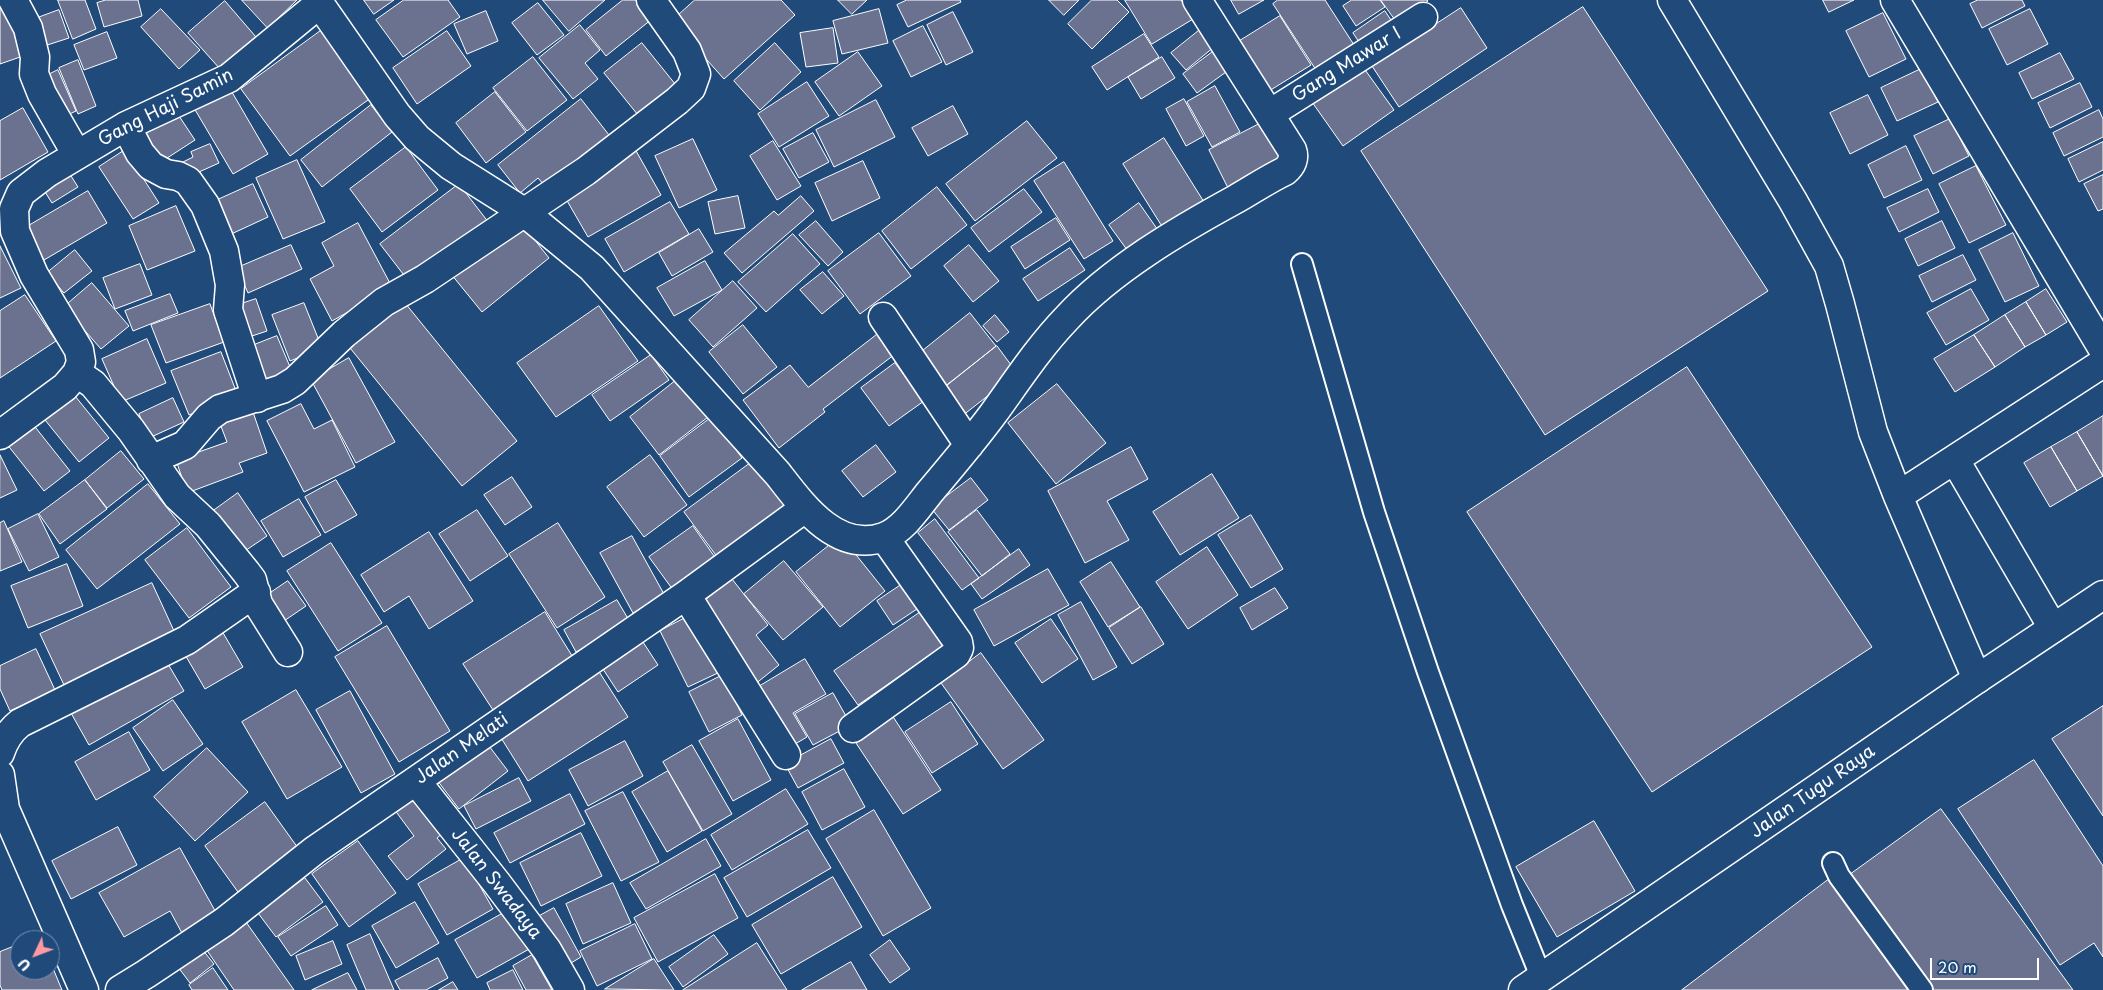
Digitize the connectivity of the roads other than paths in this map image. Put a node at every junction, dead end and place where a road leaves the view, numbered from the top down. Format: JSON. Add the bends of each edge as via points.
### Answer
{"nodes":[{"id":1,"x":13,"y":0,"type":"edge"},
{"id":2,"x":651,"y":0,"type":"edge"},
{"id":3,"x":1197,"y":0,"type":"edge"},
{"id":4,"x":1672,"y":0,"type":"edge"},
{"id":5,"x":1895,"y":0,"type":"edge"},
{"id":6,"x":318,"y":2,"type":"edge"},
{"id":7,"x":1423,"y":17,"type":"dead end"},
{"id":8,"x":1271,"y":113,"type":"junction"},
{"id":9,"x":126,"y":126,"type":"junction"},
{"id":10,"x":77,"y":155,"type":"junction"},
{"id":11,"x":524,"y":212,"type":"junction"},
{"id":12,"x":1302,"y":264,"type":"dead end"},
{"id":13,"x":882,"y":317,"type":"dead end"},
{"id":14,"x":2103,"y":349,"type":"edge"},
{"id":15,"x":2103,"y":363,"type":"edge"},
{"id":16,"x":77,"y":373,"type":"junction"},
{"id":17,"x":256,"y":398,"type":"junction"},
{"id":18,"x":0,"y":435,"type":"edge"},
{"id":19,"x":969,"y":445,"type":"junction"},
{"id":20,"x":152,"y":460,"type":"junction"},
{"id":21,"x":1955,"y":460,"type":"junction"},
{"id":22,"x":1898,"y":496,"type":"junction"},
{"id":23,"x":805,"y":508,"type":"junction"},
{"id":24,"x":884,"y":537,"type":"junction"},
{"id":25,"x":256,"y":592,"type":"junction"},
{"id":26,"x":686,"y":595,"type":"junction"},
{"id":27,"x":2103,"y":595,"type":"edge"},
{"id":28,"x":2053,"y":628,"type":"junction"},
{"id":29,"x":288,"y":652,"type":"dead end"},
{"id":30,"x":1977,"y":679,"type":"junction"},
{"id":31,"x":854,"y":728,"type":"dead end"},
{"id":32,"x":0,"y":753,"type":"edge"},
{"id":33,"x":786,"y":755,"type":"dead end"},
{"id":34,"x":0,"y":775,"type":"edge"},
{"id":35,"x":416,"y":781,"type":"junction"},
{"id":36,"x":1833,"y":863,"type":"dead end"},
{"id":37,"x":1532,"y":984,"type":"edge"},
{"id":38,"x":84,"y":990,"type":"edge"},
{"id":39,"x":120,"y":990,"type":"edge"},
{"id":40,"x":570,"y":990,"type":"edge"},
{"id":41,"x":1922,"y":990,"type":"edge"}],
"edges":[{"from":1,"to":10,"type":"street","via":[[28,28],[35,57],[34,74],[42,94]]},
{"from":2,"to":11,"type":"street","via":[[687,51],[696,74],[690,88],[586,171]]},
{"from":3,"to":8,"type":"street"},
{"from":4,"to":22,"type":"street","via":[[1793,201],[1828,266],[1873,432]]},
{"from":5,"to":14,"type":"street"},
{"from":6,"to":9,"type":"street","name":"Gang Haji Samin","via":[[229,78]]},
{"from":6,"to":11,"type":"street","via":[[397,115],[417,138],[451,166]]},
{"from":7,"to":8,"type":"street","name":"Gang Mawar I"},
{"from":8,"to":19,"type":"street","via":[[1292,150],[1294,158],[1288,169],[1161,243],[1090,296],[1041,348]]},
{"from":9,"to":10,"type":"street","name":"Gang Haji Samin"},
{"from":9,"to":17,"type":"street","via":[[151,166],[188,181],[205,205],[224,251],[230,285],[228,310]]},
{"from":10,"to":16,"type":"street","name":"Gang Haji Samin","via":[[21,193],[14,209],[14,231],[34,275],[80,350],[81,362]]},
{"from":11,"to":17,"type":"street","via":[[425,279],[384,302],[344,334],[295,381]]},
{"from":11,"to":23,"type":"street","via":[[592,268]]},
{"from":12,"to":37,"type":"lane","via":[[1374,512],[1512,905]]},
{"from":13,"to":19,"type":"street"},
{"from":15,"to":21,"type":"street"},
{"from":16,"to":18,"type":"street","via":[[66,386]]},
{"from":16,"to":20,"type":"street","via":[[93,384]]},
{"from":17,"to":20,"type":"street","via":[[220,409],[185,445]]},
{"from":19,"to":24,"type":"street","via":[[904,523]]},
{"from":20,"to":25,"type":"street","via":[[177,496],[208,525],[246,572]]},
{"from":21,"to":22,"type":"street"},
{"from":21,"to":28,"type":"street"},
{"from":22,"to":30,"type":"street"},
{"from":23,"to":24,"type":"street","via":[[823,524],[846,536]]},
{"from":23,"to":26,"type":"street","name":"Jalan Melati"},
{"from":24,"to":31,"type":"street","via":[[958,642],[959,648],[956,654]]},
{"from":25,"to":29,"type":"street","via":[[258,604]]},
{"from":25,"to":32,"type":"street","via":[[187,640],[20,724],[3,742]]},
{"from":26,"to":33,"type":"street"},
{"from":26,"to":35,"type":"street","name":"Jalan Melati"},
{"from":27,"to":28,"type":"street","name":"Jalan Tugu Raya"},
{"from":28,"to":30,"type":"street","name":"Jalan Tugu Raya"},
{"from":30,"to":37,"type":"street","name":"Jalan Tugu Raya"},
{"from":34,"to":38,"type":"street","via":[[6,809]]},
{"from":35,"to":39,"type":"street","name":"Jalan Melati","via":[[315,850],[224,922]]},
{"from":35,"to":40,"type":"street","name":"Jalan Swadaya","via":[[547,950]]},
{"from":36,"to":41,"type":"lane","via":[[1839,876]]}]}
